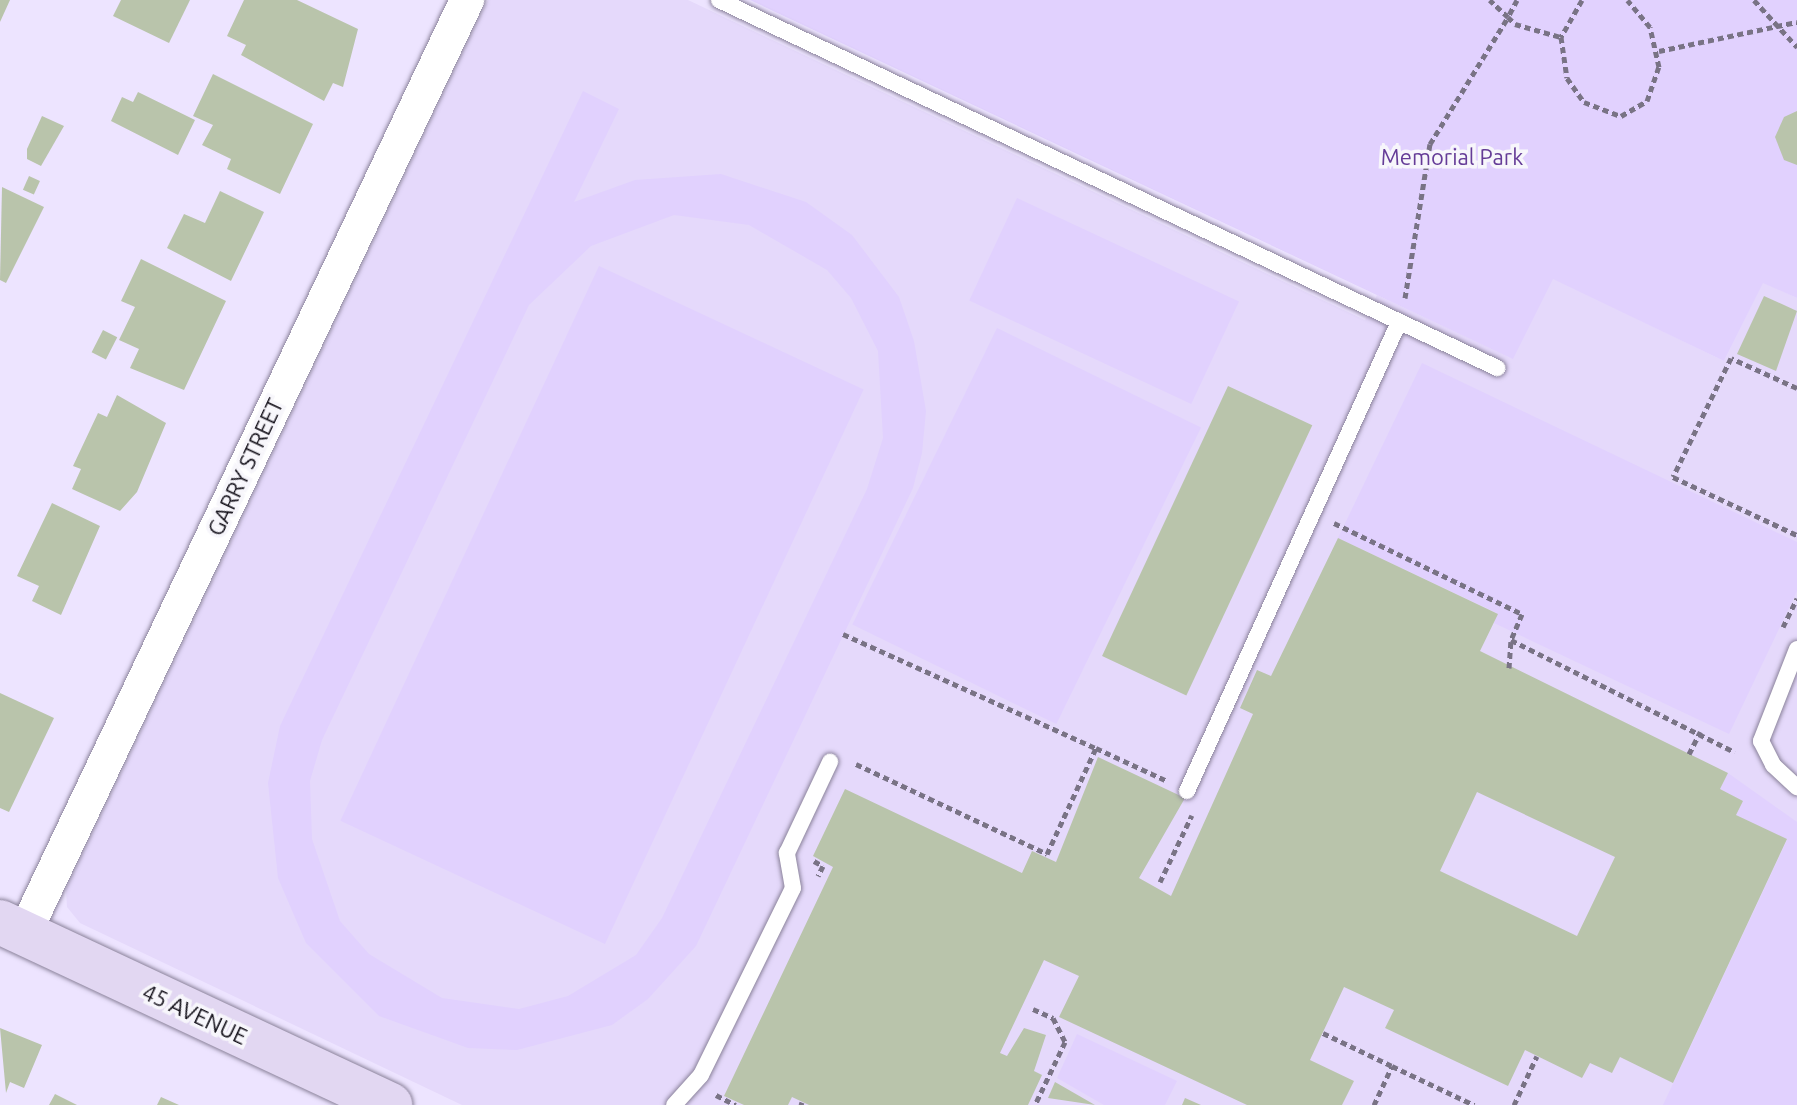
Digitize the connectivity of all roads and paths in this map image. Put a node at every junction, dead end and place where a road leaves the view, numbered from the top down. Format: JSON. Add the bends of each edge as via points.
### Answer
{"nodes":[{"id":1,"x":467,"y":0,"type":"edge"},
{"id":2,"x":719,"y":0,"type":"edge"},
{"id":3,"x":1490,"y":0,"type":"edge"},
{"id":4,"x":1517,"y":0,"type":"edge"},
{"id":5,"x":1582,"y":0,"type":"edge"},
{"id":6,"x":1627,"y":0,"type":"edge"},
{"id":7,"x":1754,"y":0,"type":"edge"},
{"id":8,"x":1508,"y":17,"type":"junction"},
{"id":9,"x":1797,"y":22,"type":"edge"},
{"id":10,"x":1779,"y":27,"type":"junction"},
{"id":11,"x":1561,"y":37,"type":"junction"},
{"id":12,"x":1797,"y":47,"type":"edge"},
{"id":13,"x":1659,"y":51,"type":"junction"},
{"id":14,"x":1399,"y":322,"type":"junction"},
{"id":15,"x":1497,"y":368,"type":"dead end"},
{"id":16,"x":1797,"y":388,"type":"edge"},
{"id":17,"x":1314,"y":513,"type":"junction"},
{"id":18,"x":1797,"y":535,"type":"edge"},
{"id":19,"x":843,"y":634,"type":"dead end"},
{"id":20,"x":1511,"y":640,"type":"junction"},
{"id":21,"x":1797,"y":649,"type":"edge"},
{"id":22,"x":1509,"y":668,"type":"dead end"},
{"id":23,"x":1700,"y":732,"type":"junction"},
{"id":24,"x":1096,"y":748,"type":"junction"},
{"id":25,"x":1689,"y":754,"type":"dead end"},
{"id":26,"x":1738,"y":760,"type":"dead end"},
{"id":27,"x":830,"y":762,"type":"dead end"},
{"id":28,"x":843,"y":775,"type":"dead end"},
{"id":29,"x":1797,"y":787,"type":"edge"},
{"id":30,"x":1187,"y":791,"type":"junction"},
{"id":31,"x":805,"y":857,"type":"dead end"},
{"id":32,"x":1160,"y":882,"type":"dead end"},
{"id":33,"x":810,"y":893,"type":"dead end"},
{"id":34,"x":12,"y":928,"type":"edge"},
{"id":35,"x":1033,"y":1009,"type":"dead end"},
{"id":36,"x":1323,"y":1033,"type":"dead end"},
{"id":37,"x":1537,"y":1056,"type":"dead end"},
{"id":38,"x":1392,"y":1066,"type":"junction"},
{"id":39,"x":721,"y":1082,"type":"dead end"},
{"id":40,"x":715,"y":1095,"type":"junction"},
{"id":41,"x":390,"y":1105,"type":"edge"},
{"id":42,"x":674,"y":1105,"type":"edge"},
{"id":43,"x":710,"y":1105,"type":"edge"},
{"id":44,"x":736,"y":1105,"type":"edge"},
{"id":45,"x":1035,"y":1105,"type":"edge"},
{"id":46,"x":1374,"y":1105,"type":"edge"},
{"id":47,"x":1474,"y":1105,"type":"edge"},
{"id":48,"x":1514,"y":1105,"type":"edge"}],
"edges":[{"from":1,"to":34,"type":"street","name":"GARRY STREET"},
{"from":2,"to":14,"type":"lane"},
{"from":3,"to":8,"type":"path"},
{"from":4,"to":8,"type":"path"},
{"from":5,"to":11,"type":"path"},
{"from":6,"to":13,"type":"path"},
{"from":7,"to":10,"type":"path"},
{"from":8,"to":11,"type":"path"},
{"from":8,"to":14,"type":"path","via":[[1430,144]]},
{"from":9,"to":10,"type":"path"},
{"from":10,"to":12,"type":"path"},
{"from":10,"to":13,"type":"path"},
{"from":11,"to":13,"type":"path","via":[[1574,91],[1609,115],[1632,113],[1647,101]]},
{"from":14,"to":15,"type":"lane"},
{"from":14,"to":17,"type":"lane"},
{"from":16,"to":18,"type":"path","via":[[1731,358],[1673,477]]},
{"from":17,"to":20,"type":"path","via":[[1522,614]]},
{"from":17,"to":30,"type":"lane"},
{"from":19,"to":24,"type":"path"},
{"from":20,"to":22,"type":"path"},
{"from":20,"to":23,"type":"path"},
{"from":21,"to":29,"type":"lane","via":[[1761,741],[1773,765]]},
{"from":23,"to":25,"type":"path"},
{"from":23,"to":26,"type":"path","via":[[1733,748]]},
{"from":24,"to":28,"type":"path","via":[[1047,854],[850,761]]},
{"from":24,"to":30,"type":"path"},
{"from":27,"to":42,"type":"lane","via":[[787,853],[793,888],[701,1075]]},
{"from":30,"to":32,"type":"path","via":[[1201,796]]},
{"from":31,"to":33,"type":"path","via":[[824,864]]},
{"from":34,"to":41,"type":"street","name":"45 AVENUE"},
{"from":35,"to":45,"type":"path","via":[[1053,1018],[1065,1042]]},
{"from":36,"to":38,"type":"path"},
{"from":37,"to":48,"type":"path"},
{"from":38,"to":46,"type":"path"},
{"from":38,"to":47,"type":"path"},
{"from":39,"to":40,"type":"path"},
{"from":40,"to":43,"type":"path"},
{"from":40,"to":44,"type":"path"}]}
